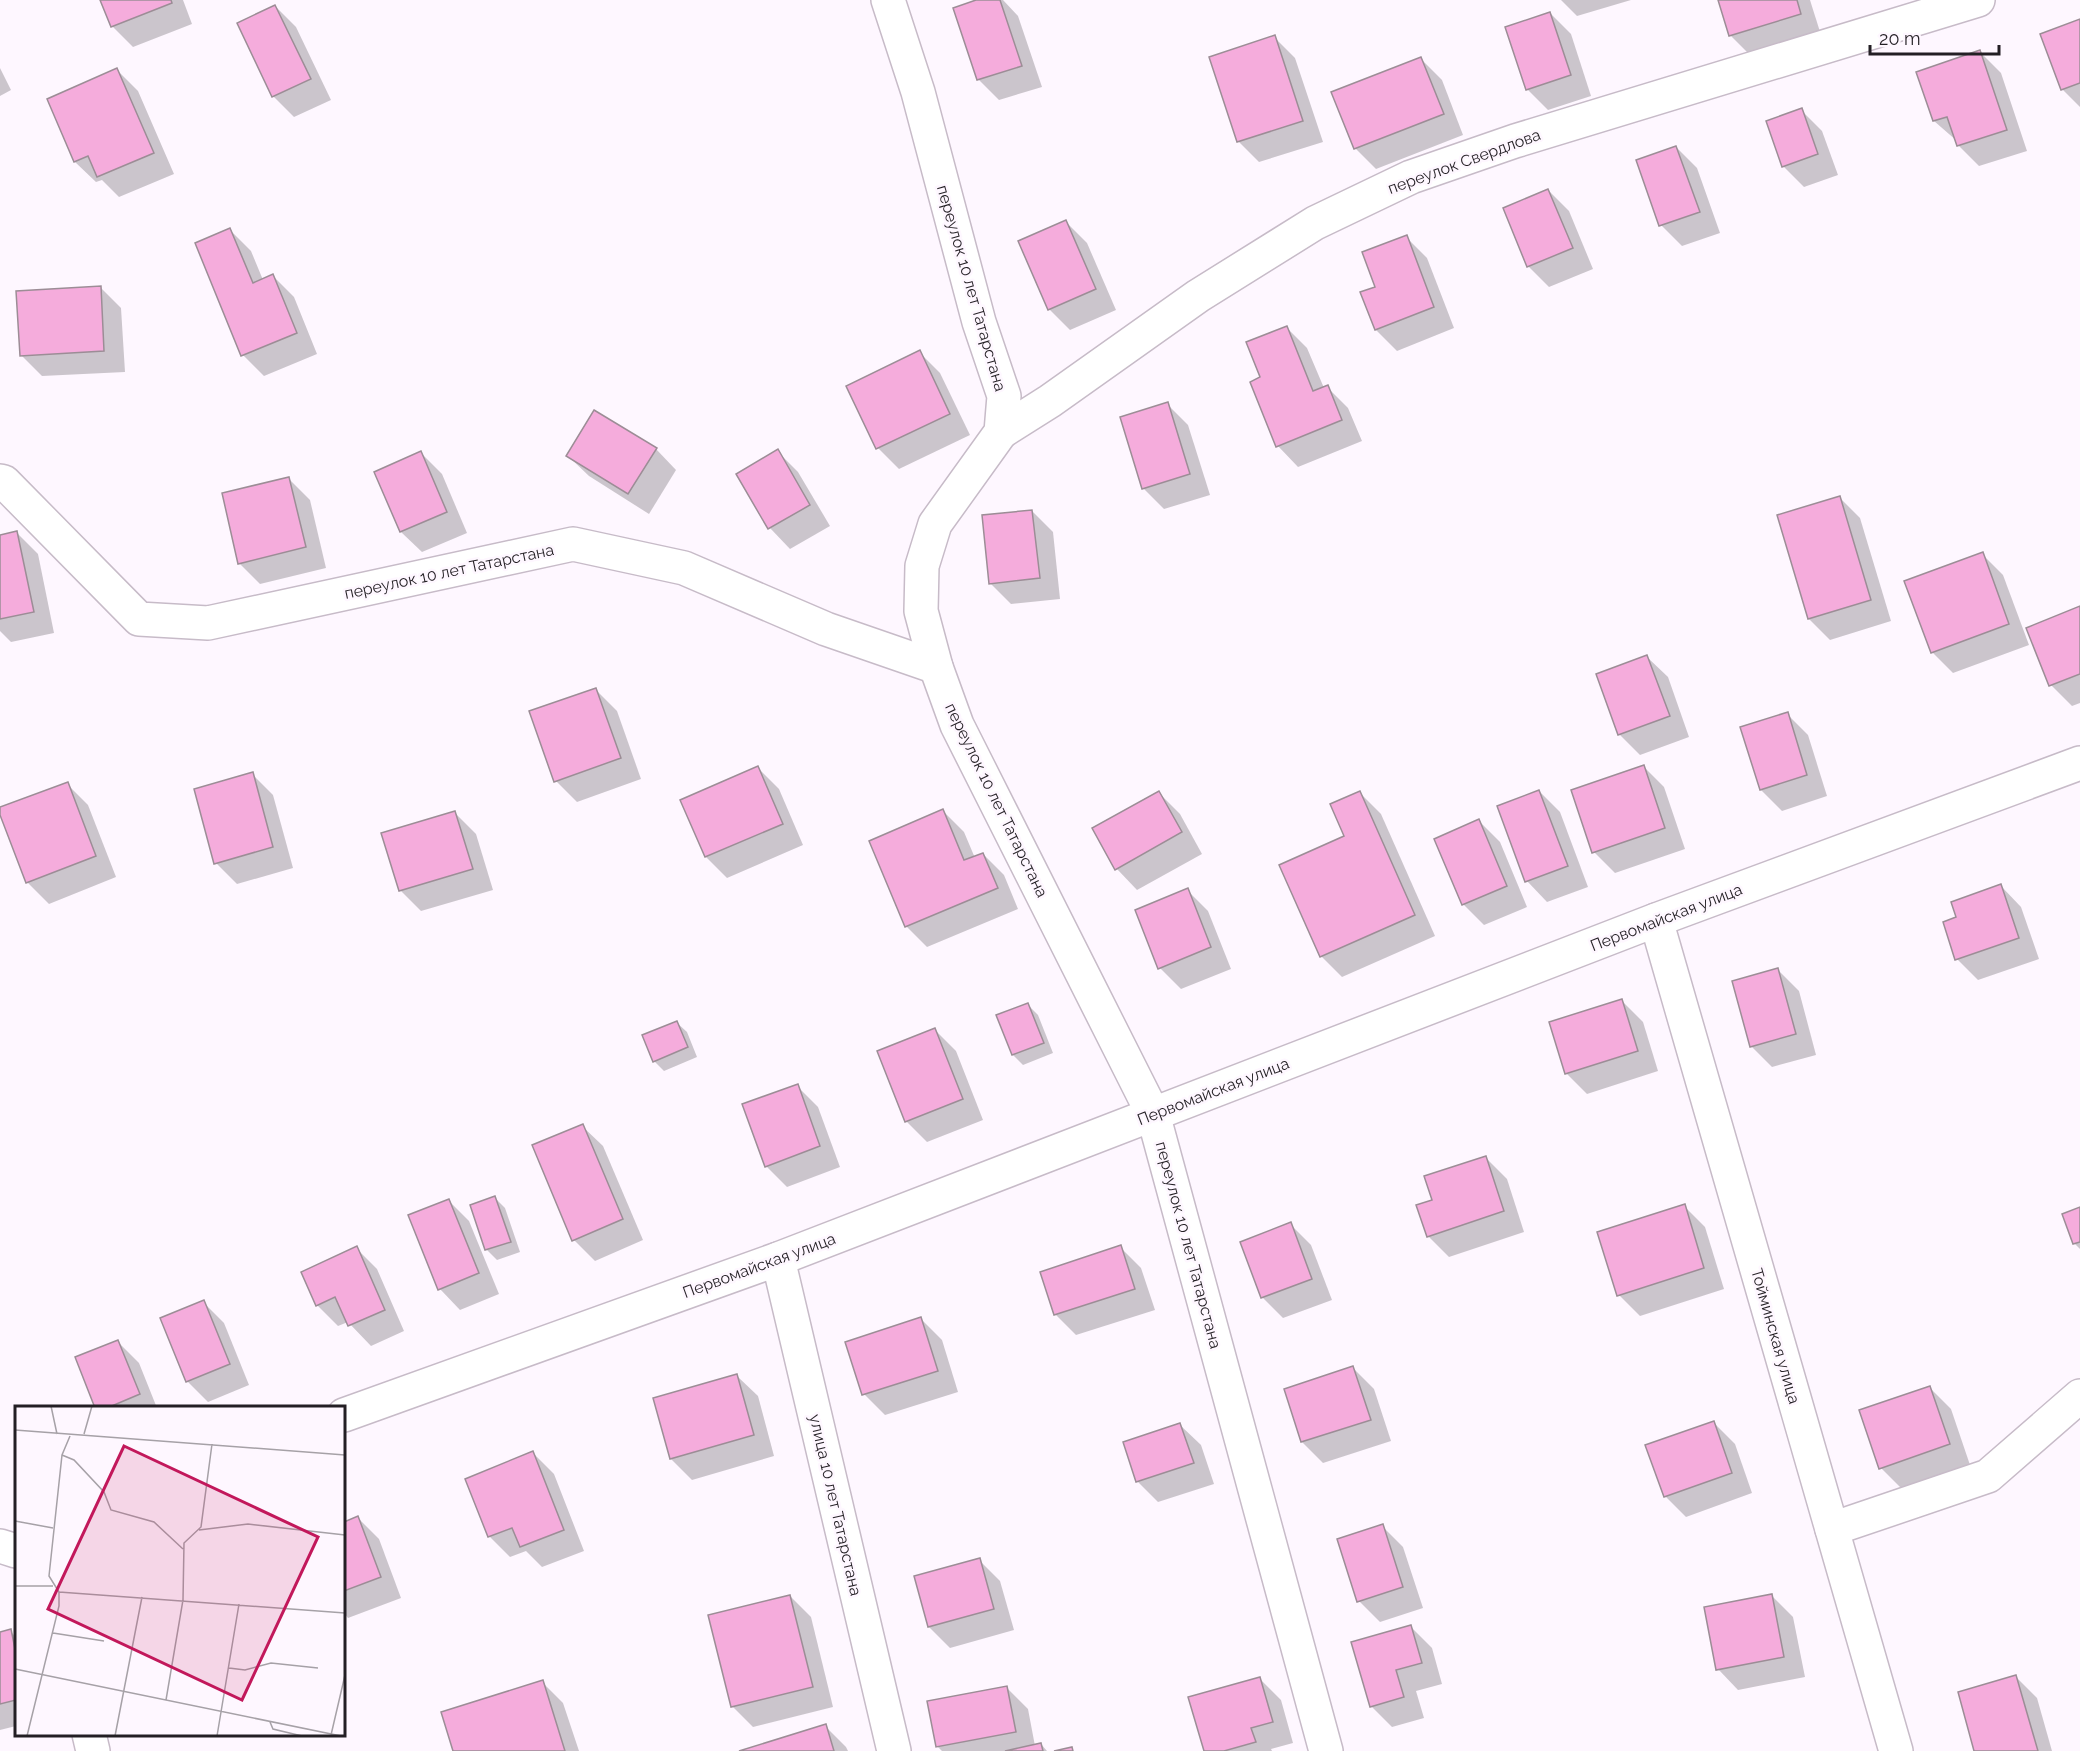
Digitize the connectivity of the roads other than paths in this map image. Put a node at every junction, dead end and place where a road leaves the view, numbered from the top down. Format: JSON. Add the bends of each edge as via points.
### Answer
{"nodes":[{"id":1,"x":888,"y":0,"type":"edge"},
{"id":2,"x":1978,"y":0,"type":"edge"},
{"id":3,"x":1001,"y":432,"type":"junction"},
{"id":4,"x":0,"y":481,"type":"edge"},
{"id":5,"x":936,"y":667,"type":"junction"},
{"id":6,"x":2080,"y":763,"type":"edge"},
{"id":7,"x":1656,"y":920,"type":"junction"},
{"id":8,"x":1153,"y":1114,"type":"junction"},
{"id":9,"x":778,"y":1258,"type":"junction"},
{"id":10,"x":2080,"y":1396,"type":"edge"},
{"id":11,"x":345,"y":1415,"type":"edge"},
{"id":12,"x":1832,"y":1529,"type":"junction"},
{"id":13,"x":0,"y":1546,"type":"edge"},
{"id":14,"x":15,"y":1551,"type":"edge"},
{"id":15,"x":89,"y":1736,"type":"edge"},
{"id":16,"x":93,"y":1751,"type":"edge"},
{"id":17,"x":894,"y":1751,"type":"edge"},
{"id":18,"x":1326,"y":1751,"type":"edge"},
{"id":19,"x":1896,"y":1751,"type":"edge"}],
"edges":[{"from":1,"to":3,"type":"street","name":"переулок 10 лет Татарстана","via":[[918,92],[979,322],[1004,396]]},
{"from":2,"to":3,"type":"street","name":"переулок Свердлова","via":[[1515,141],[1411,177],[1315,223],[1198,296],[1050,402]]},
{"from":3,"to":5,"type":"street","name":"переулок 10 лет Татарстана","via":[[935,524],[922,566],[921,611]]},
{"from":4,"to":5,"type":"street","name":"переулок 10 лет Татарстана","via":[[139,619],[208,623],[573,544],[684,568],[826,629]]},
{"from":5,"to":8,"type":"street","name":"переулок 10 лет Татарстана","via":[[957,725]]},
{"from":6,"to":7,"type":"street","name":"Первомайская улица"},
{"from":7,"to":8,"type":"street","name":"Первомайская улица"},
{"from":7,"to":12,"type":"street","name":"Тойминская улица"},
{"from":8,"to":9,"type":"street","name":"Первомайская улица"},
{"from":8,"to":18,"type":"street","name":"переулок 10 лет Татарстана"},
{"from":9,"to":11,"type":"street","name":"Первомайская улица"},
{"from":9,"to":17,"type":"street","name":"улица 10 лет Татарстана"},
{"from":10,"to":12,"type":"street","via":[[1988,1476]]},
{"from":12,"to":19,"type":"street","name":"Тойминская улица"},
{"from":13,"to":14,"type":"street"},
{"from":15,"to":16,"type":"street"}]}
